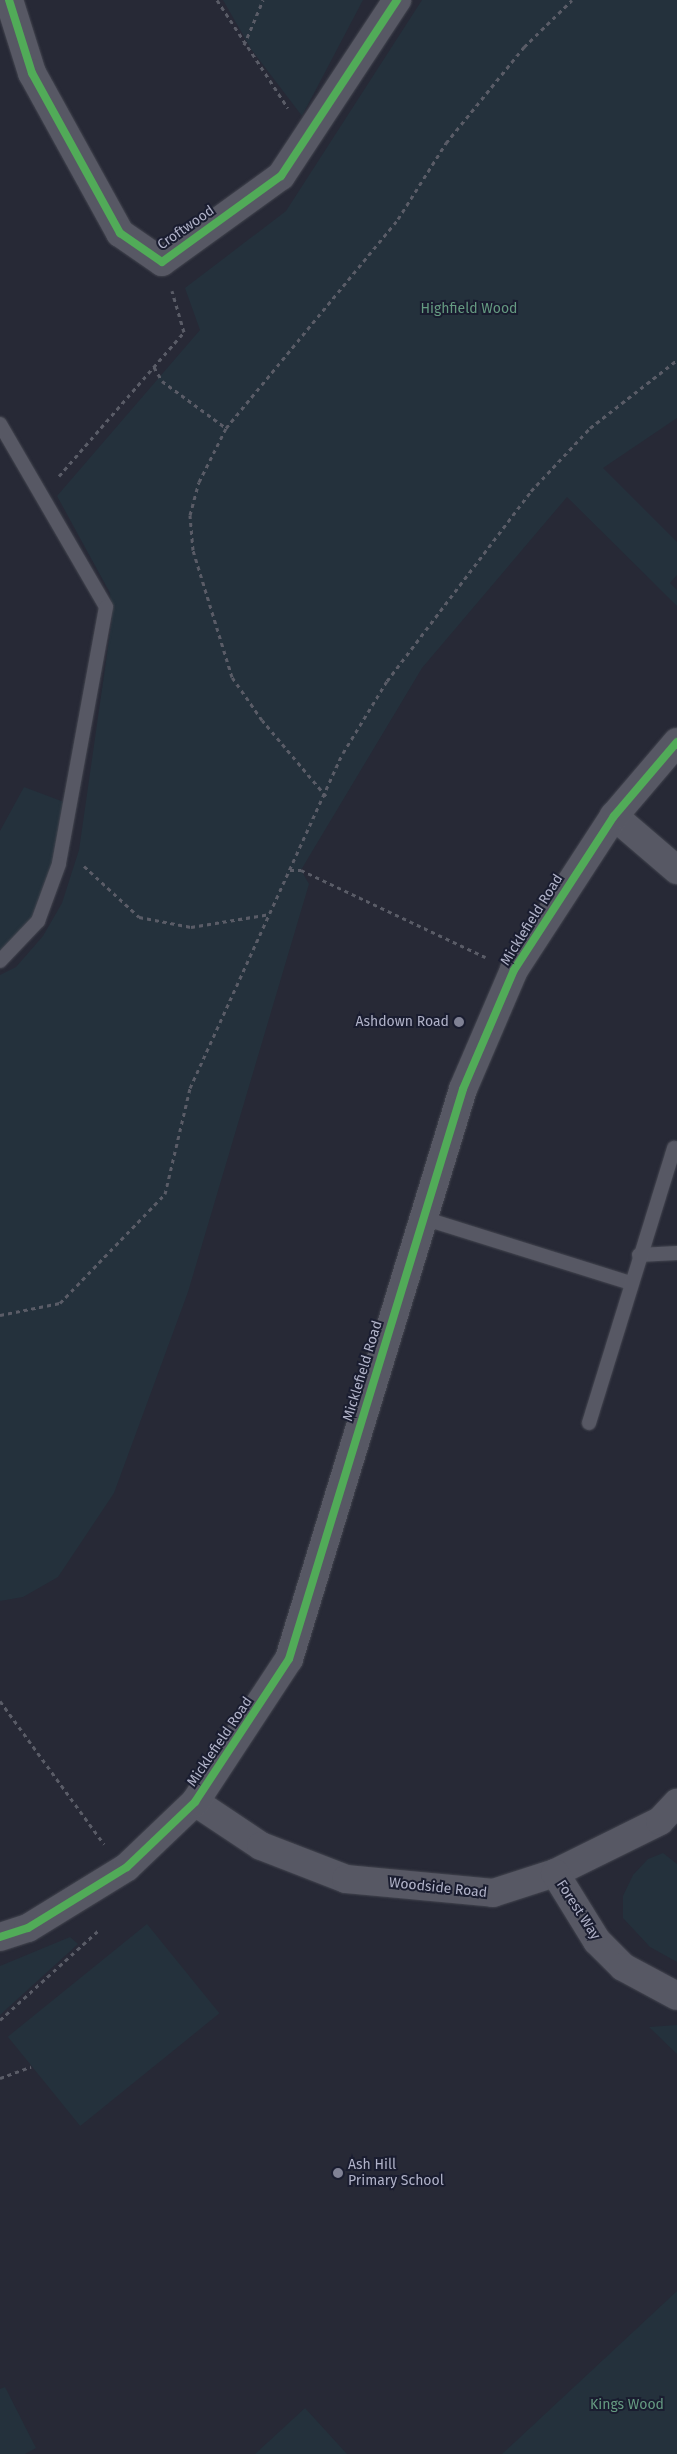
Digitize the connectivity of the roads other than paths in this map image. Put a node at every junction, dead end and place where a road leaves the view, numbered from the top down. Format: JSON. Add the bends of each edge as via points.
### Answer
{"nodes":[{"id":1,"x":9,"y":0,"type":"edge"},
{"id":2,"x":397,"y":0,"type":"edge"},
{"id":3,"x":0,"y":424,"type":"edge"},
{"id":4,"x":677,"y":742,"type":"edge"},
{"id":5,"x":614,"y":816,"type":"junction"},
{"id":6,"x":677,"y":870,"type":"edge"},
{"id":7,"x":0,"y":961,"type":"edge"},
{"id":8,"x":674,"y":1148,"type":"dead end"},
{"id":9,"x":423,"y":1218,"type":"junction"},
{"id":10,"x":677,"y":1253,"type":"edge"},
{"id":11,"x":639,"y":1255,"type":"junction"},
{"id":12,"x":630,"y":1283,"type":"junction"},
{"id":13,"x":589,"y":1423,"type":"dead end"},
{"id":14,"x":195,"y":1802,"type":"junction"},
{"id":15,"x":677,"y":1803,"type":"edge"},
{"id":16,"x":554,"y":1873,"type":"junction"},
{"id":17,"x":0,"y":1938,"type":"edge"},
{"id":18,"x":677,"y":1996,"type":"edge"}],
"edges":[{"from":1,"to":2,"type":"street","name":"Croftwood","via":[[32,73],[120,233],[162,262],[281,176]]},
{"from":3,"to":7,"type":"lane","via":[[106,607],[59,864],[38,920]]},
{"from":4,"to":5,"type":"street","name":"Micklefield Road"},
{"from":5,"to":6,"type":"street"},
{"from":5,"to":9,"type":"street","name":"Micklefield Road","via":[[514,970],[463,1089]]},
{"from":8,"to":11,"type":"lane"},
{"from":9,"to":12,"type":"lane"},
{"from":9,"to":14,"type":"street","name":"Micklefield Road","via":[[289,1658]]},
{"from":10,"to":11,"type":"lane"},
{"from":11,"to":12,"type":"lane"},
{"from":12,"to":13,"type":"lane"},
{"from":14,"to":16,"type":"street","name":"Woodside Road","via":[[261,1846],[346,1879],[493,1893]]},
{"from":14,"to":17,"type":"street","name":"Micklefield Road","via":[[127,1867],[36,1924]]},
{"from":15,"to":16,"type":"street","name":"Woodside Road","via":[[660,1821]]},
{"from":16,"to":18,"type":"street","name":"Forest Way","via":[[597,1942],[623,1967]]}]}
